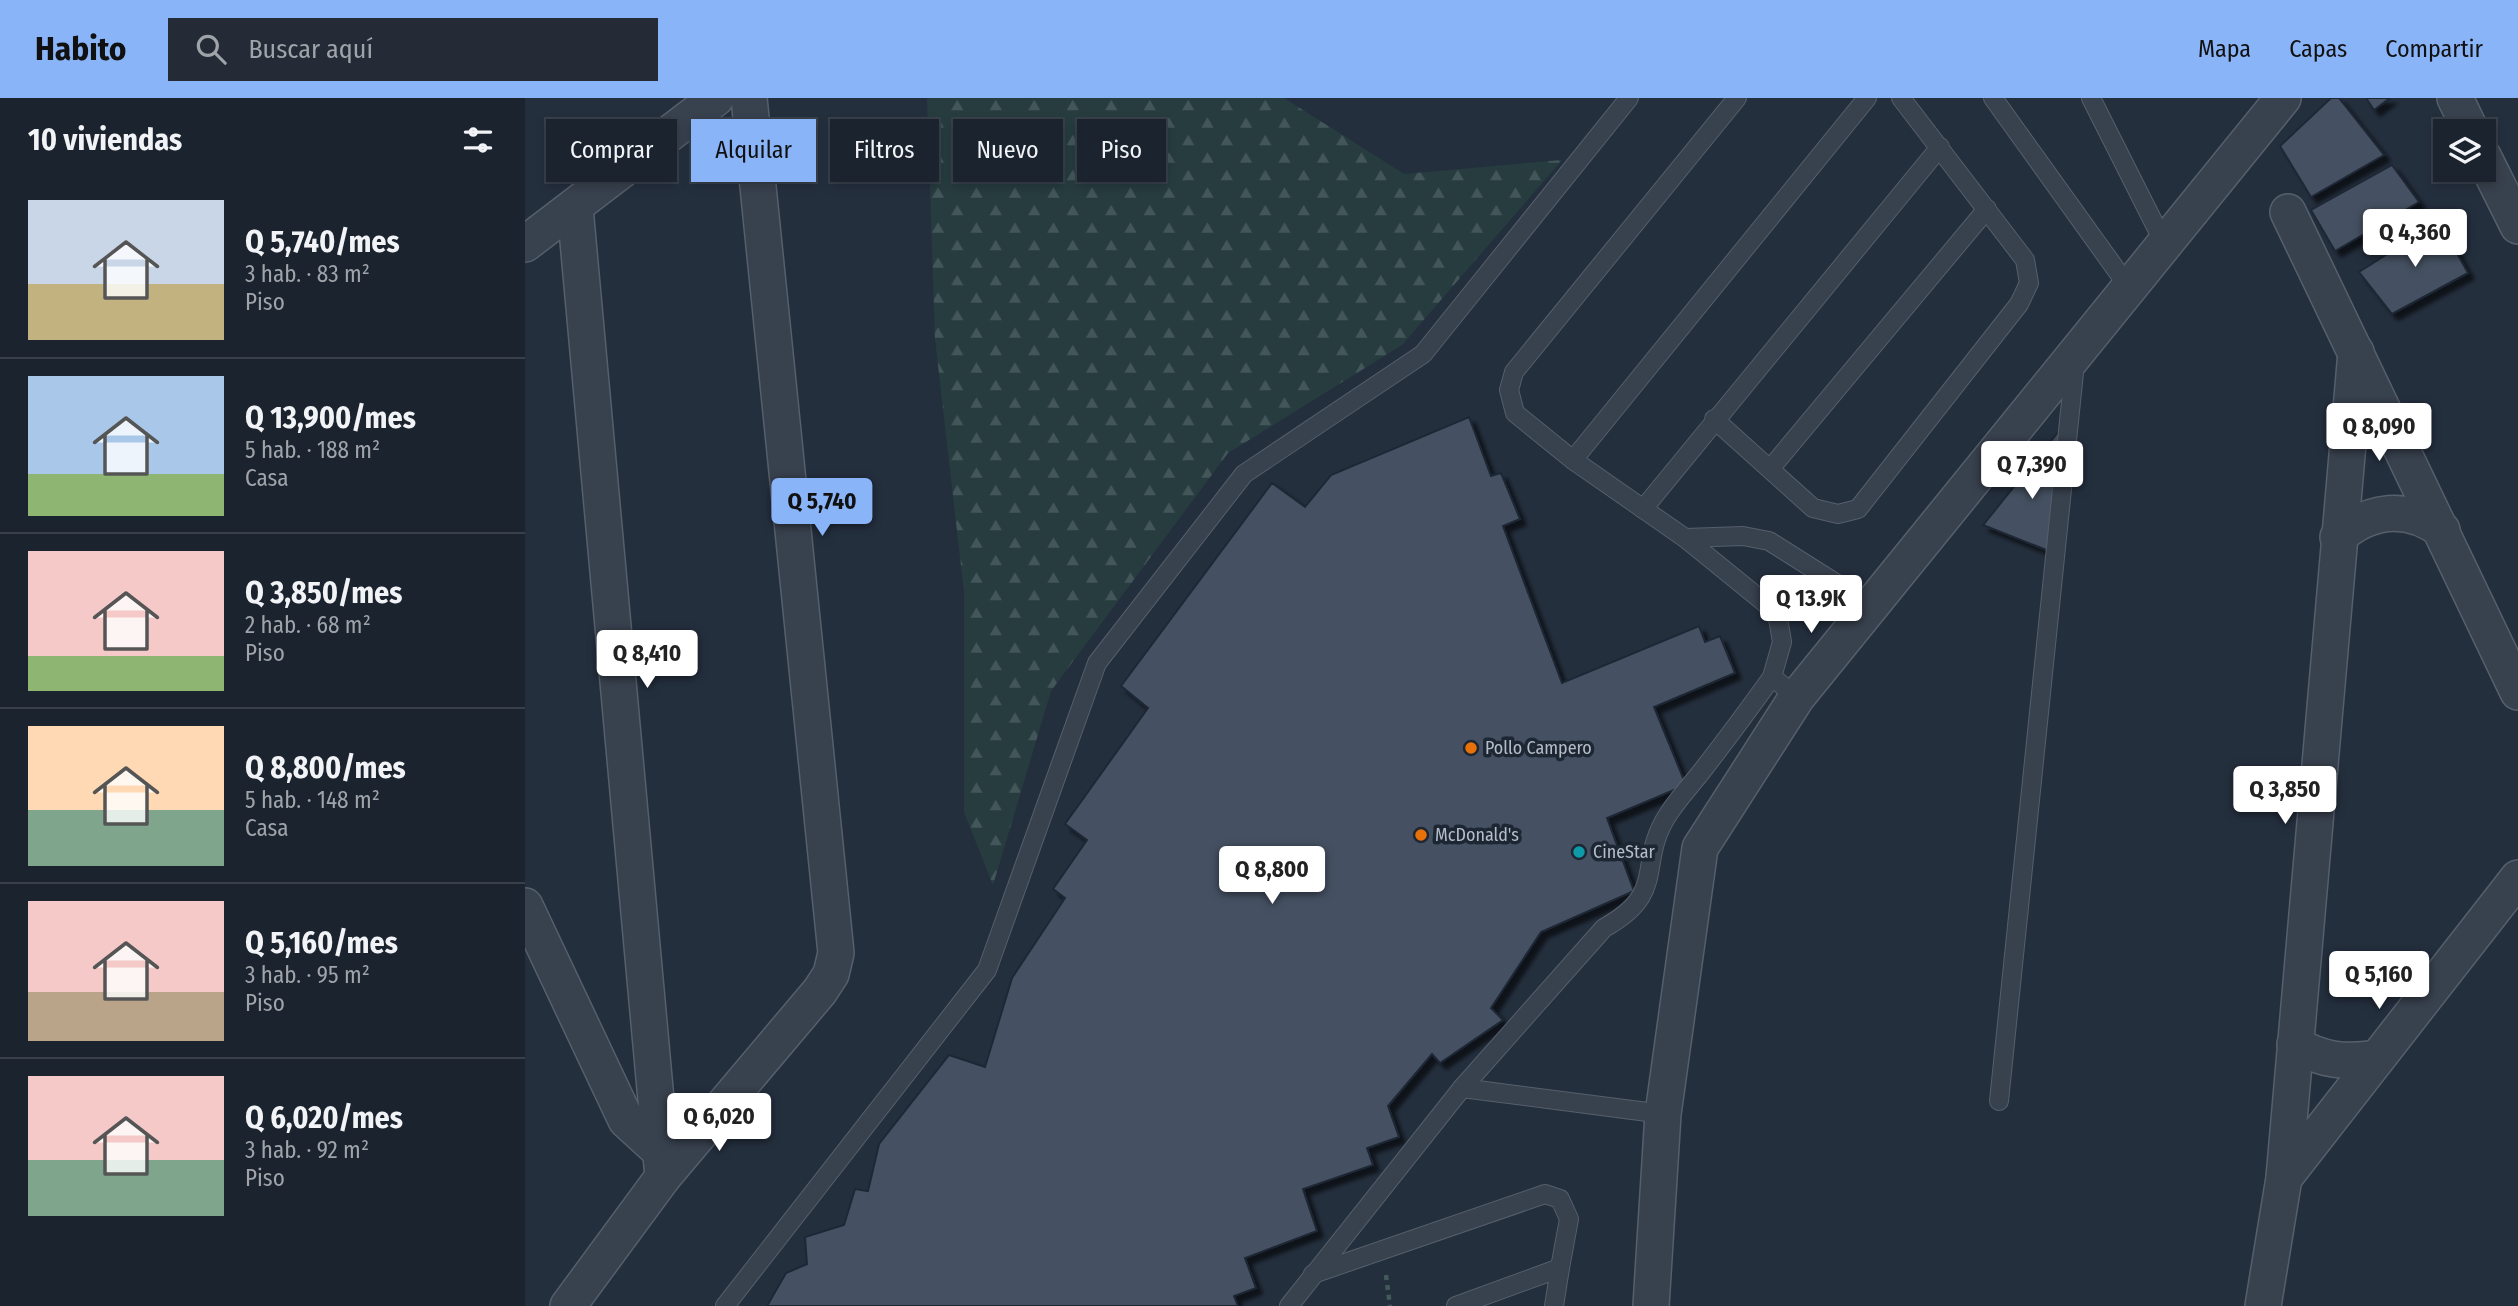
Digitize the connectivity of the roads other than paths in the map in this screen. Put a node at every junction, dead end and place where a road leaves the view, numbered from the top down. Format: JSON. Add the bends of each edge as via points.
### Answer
{"nodes":[{"id":1,"x":716,"y":98,"type":"edge"},
{"id":2,"x":749,"y":98,"type":"edge"},
{"id":3,"x":1629,"y":98,"type":"edge"},
{"id":4,"x":1737,"y":98,"type":"edge"},
{"id":5,"x":1867,"y":98,"type":"edge"},
{"id":6,"x":1901,"y":98,"type":"edge"},
{"id":7,"x":1993,"y":98,"type":"edge"},
{"id":8,"x":2091,"y":98,"type":"edge"},
{"id":9,"x":2283,"y":98,"type":"edge"},
{"id":10,"x":2455,"y":98,"type":"edge"},
{"id":11,"x":2465,"y":119,"type":"edge"},
{"id":12,"x":1940,"y":147,"type":"junction"},
{"id":13,"x":2496,"y":182,"type":"edge"},
{"id":14,"x":575,"y":208,"type":"junction"},
{"id":15,"x":1987,"y":209,"type":"junction"},
{"id":16,"x":2288,"y":212,"type":"dead end"},
{"id":17,"x":2518,"y":226,"type":"edge"},
{"id":18,"x":525,"y":244,"type":"edge"},
{"id":19,"x":2167,"y":244,"type":"junction"},
{"id":20,"x":2130,"y":289,"type":"junction"},
{"id":21,"x":2356,"y":352,"type":"junction"},
{"id":22,"x":2076,"y":356,"type":"junction"},
{"id":23,"x":1714,"y":419,"type":"junction"},
{"id":24,"x":1573,"y":460,"type":"junction"},
{"id":25,"x":1770,"y":469,"type":"junction"},
{"id":26,"x":1643,"y":509,"type":"junction"},
{"id":27,"x":2442,"y":530,"type":"junction"},
{"id":28,"x":2338,"y":537,"type":"junction"},
{"id":29,"x":1685,"y":538,"type":"junction"},
{"id":30,"x":1872,"y":606,"type":"junction"},
{"id":31,"x":1785,"y":687,"type":"junction"},
{"id":32,"x":2518,"y":692,"type":"edge"},
{"id":33,"x":2518,"y":878,"type":"edge"},
{"id":34,"x":525,"y":906,"type":"edge"},
{"id":35,"x":2295,"y":1044,"type":"junction"},
{"id":36,"x":2377,"y":1058,"type":"junction"},
{"id":37,"x":1462,"y":1088,"type":"junction"},
{"id":38,"x":1999,"y":1101,"type":"dead end"},
{"id":39,"x":1663,"y":1114,"type":"junction"},
{"id":40,"x":661,"y":1165,"type":"junction"},
{"id":41,"x":2284,"y":1178,"type":"junction"},
{"id":42,"x":1560,"y":1268,"type":"junction"},
{"id":43,"x":1313,"y":1274,"type":"junction"},
{"id":44,"x":568,"y":1306,"type":"edge"},
{"id":45,"x":725,"y":1306,"type":"edge"},
{"id":46,"x":1289,"y":1306,"type":"edge"},
{"id":47,"x":1456,"y":1306,"type":"edge"},
{"id":48,"x":1555,"y":1306,"type":"edge"},
{"id":49,"x":1651,"y":1306,"type":"edge"},
{"id":50,"x":2263,"y":1306,"type":"edge"}],
"edges":[{"from":1,"to":14,"type":"street"},
{"from":2,"to":40,"type":"street","via":[[836,953],[831,974],[820,991]]},
{"from":3,"to":45,"type":"lane","via":[[1423,354],[1244,474],[1097,663],[987,970]]},
{"from":4,"to":24,"type":"lane","via":[[1514,372],[1509,390],[1515,413]]},
{"from":5,"to":24,"type":"lane"},
{"from":6,"to":12,"type":"lane"},
{"from":7,"to":20,"type":"lane"},
{"from":8,"to":19,"type":"lane"},
{"from":9,"to":19,"type":"street"},
{"from":10,"to":11,"type":"street"},
{"from":12,"to":15,"type":"lane"},
{"from":12,"to":23,"type":"lane"},
{"from":13,"to":17,"type":"street"},
{"from":14,"to":18,"type":"street"},
{"from":14,"to":40,"type":"street"},
{"from":15,"to":25,"type":"lane"},
{"from":15,"to":25,"type":"lane","via":[[2025,260],[2029,283],[2019,304],[1858,509],[1838,514],[1813,508]]},
{"from":16,"to":21,"type":"street"},
{"from":19,"to":20,"type":"street"},
{"from":20,"to":22,"type":"street"},
{"from":21,"to":27,"type":"street"},
{"from":21,"to":28,"type":"street"},
{"from":22,"to":30,"type":"street"},
{"from":22,"to":38,"type":"lane"},
{"from":23,"to":25,"type":"lane"},
{"from":23,"to":26,"type":"lane"},
{"from":24,"to":26,"type":"lane"},
{"from":26,"to":29,"type":"lane"},
{"from":27,"to":28,"type":"street","via":[[2416,516],[2386,512],[2352,525]]},
{"from":27,"to":32,"type":"street"},
{"from":28,"to":35,"type":"street"},
{"from":29,"to":30,"type":"lane","via":[[1743,536],[1769,541]]},
{"from":29,"to":31,"type":"lane","via":[[1778,618]]},
{"from":30,"to":31,"type":"street"},
{"from":31,"to":37,"type":"lane","via":[[1668,814],[1651,848],[1644,895],[1604,928]]},
{"from":31,"to":39,"type":"street","via":[[1700,848]]},
{"from":33,"to":36,"type":"street"},
{"from":34,"to":40,"type":"street","via":[[626,1120]]},
{"from":35,"to":36,"type":"street","via":[[2338,1061]]},
{"from":35,"to":41,"type":"street"},
{"from":36,"to":41,"type":"street"},
{"from":37,"to":39,"type":"lane"},
{"from":37,"to":43,"type":"lane"},
{"from":39,"to":49,"type":"street"},
{"from":40,"to":44,"type":"street"},
{"from":41,"to":50,"type":"street"},
{"from":42,"to":43,"type":"lane","via":[[1569,1219],[1560,1199],[1545,1194]]},
{"from":42,"to":47,"type":"lane"},
{"from":42,"to":48,"type":"lane"},
{"from":43,"to":46,"type":"lane"}]}
